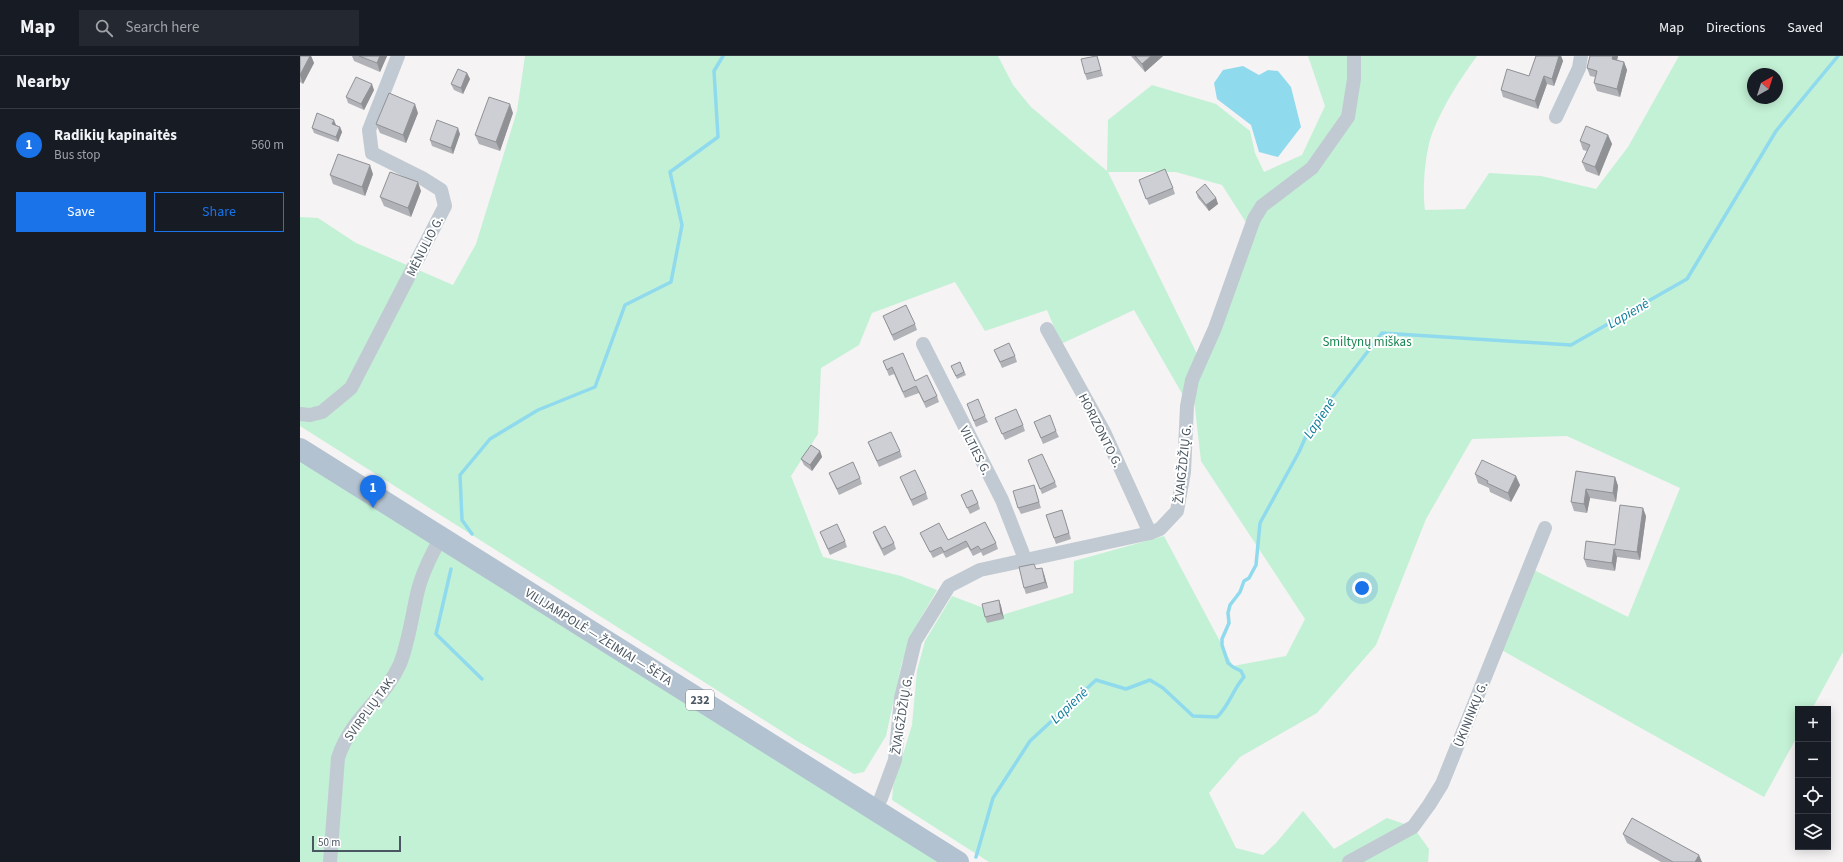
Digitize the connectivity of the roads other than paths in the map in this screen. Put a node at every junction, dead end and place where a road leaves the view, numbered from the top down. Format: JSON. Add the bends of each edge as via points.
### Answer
{"nodes":[{"id":1,"x":398,"y":56,"type":"edge"},
{"id":2,"x":1354,"y":56,"type":"edge"},
{"id":3,"x":1581,"y":56,"type":"edge"},
{"id":4,"x":1556,"y":117,"type":"dead end"},
{"id":5,"x":1047,"y":329,"type":"dead end"},
{"id":6,"x":923,"y":344,"type":"dead end"},
{"id":7,"x":300,"y":414,"type":"edge"},
{"id":8,"x":300,"y":450,"type":"edge"},
{"id":9,"x":1545,"y":528,"type":"dead end"},
{"id":10,"x":1150,"y":533,"type":"junction"},
{"id":11,"x":441,"y":537,"type":"junction"},
{"id":12,"x":1025,"y":559,"type":"junction"},
{"id":13,"x":875,"y":810,"type":"junction"},
{"id":14,"x":330,"y":862,"type":"edge"},
{"id":15,"x":958,"y":862,"type":"edge"},
{"id":16,"x":1349,"y":862,"type":"edge"}],
"edges":[{"from":1,"to":7,"type":"street","name":"MĖNULIO G.","via":[[369,130],[372,153],[441,190],[444,206],[350,388],[322,412]]},
{"from":2,"to":10,"type":"street","name":"ŽVAIGŽDŽIŲ G.","via":[[1354,79],[1348,117],[1312,168],[1262,206],[1254,219],[1215,328],[1192,380],[1187,406],[1184,472],[1177,511],[1160,529]]},
{"from":3,"to":4,"type":"street","via":[[1579,68]]},
{"from":5,"to":10,"type":"street","name":"HORIZONTO G.","via":[[1104,432]]},
{"from":6,"to":12,"type":"street","name":"VILTIES G.","via":[[1002,500]]},
{"from":8,"to":11,"type":"main road","name":"VILIJAMPOLĖ — ŽEIMIAI — ŠĖTA","number":"232"},
{"from":9,"to":16,"type":"street","name":"ŪKININKŲ G.","via":[[1448,769],[1430,806],[1413,827]]},
{"from":10,"to":12,"type":"street","name":"ŽVAIGŽDŽIŲ G."},
{"from":11,"to":13,"type":"main road","name":"VILIJAMPOLĖ — ŽEIMIAI — ŠĖTA","number":"232"},
{"from":11,"to":14,"type":"street","name":"SVIRPLIŲ TAK.","via":[[427,563],[418,588],[406,648],[399,665],[388,685],[358,719],[342,745],[338,758]]},
{"from":12,"to":13,"type":"street","name":"ŽVAIGŽDŽIŲ G.","via":[[980,570],[949,586],[915,641],[902,698],[895,760]]},
{"from":13,"to":15,"type":"main road","name":"VILIJAMPOLĖ — ŽEIMIAI — ŠĖTA","number":"232"}]}
